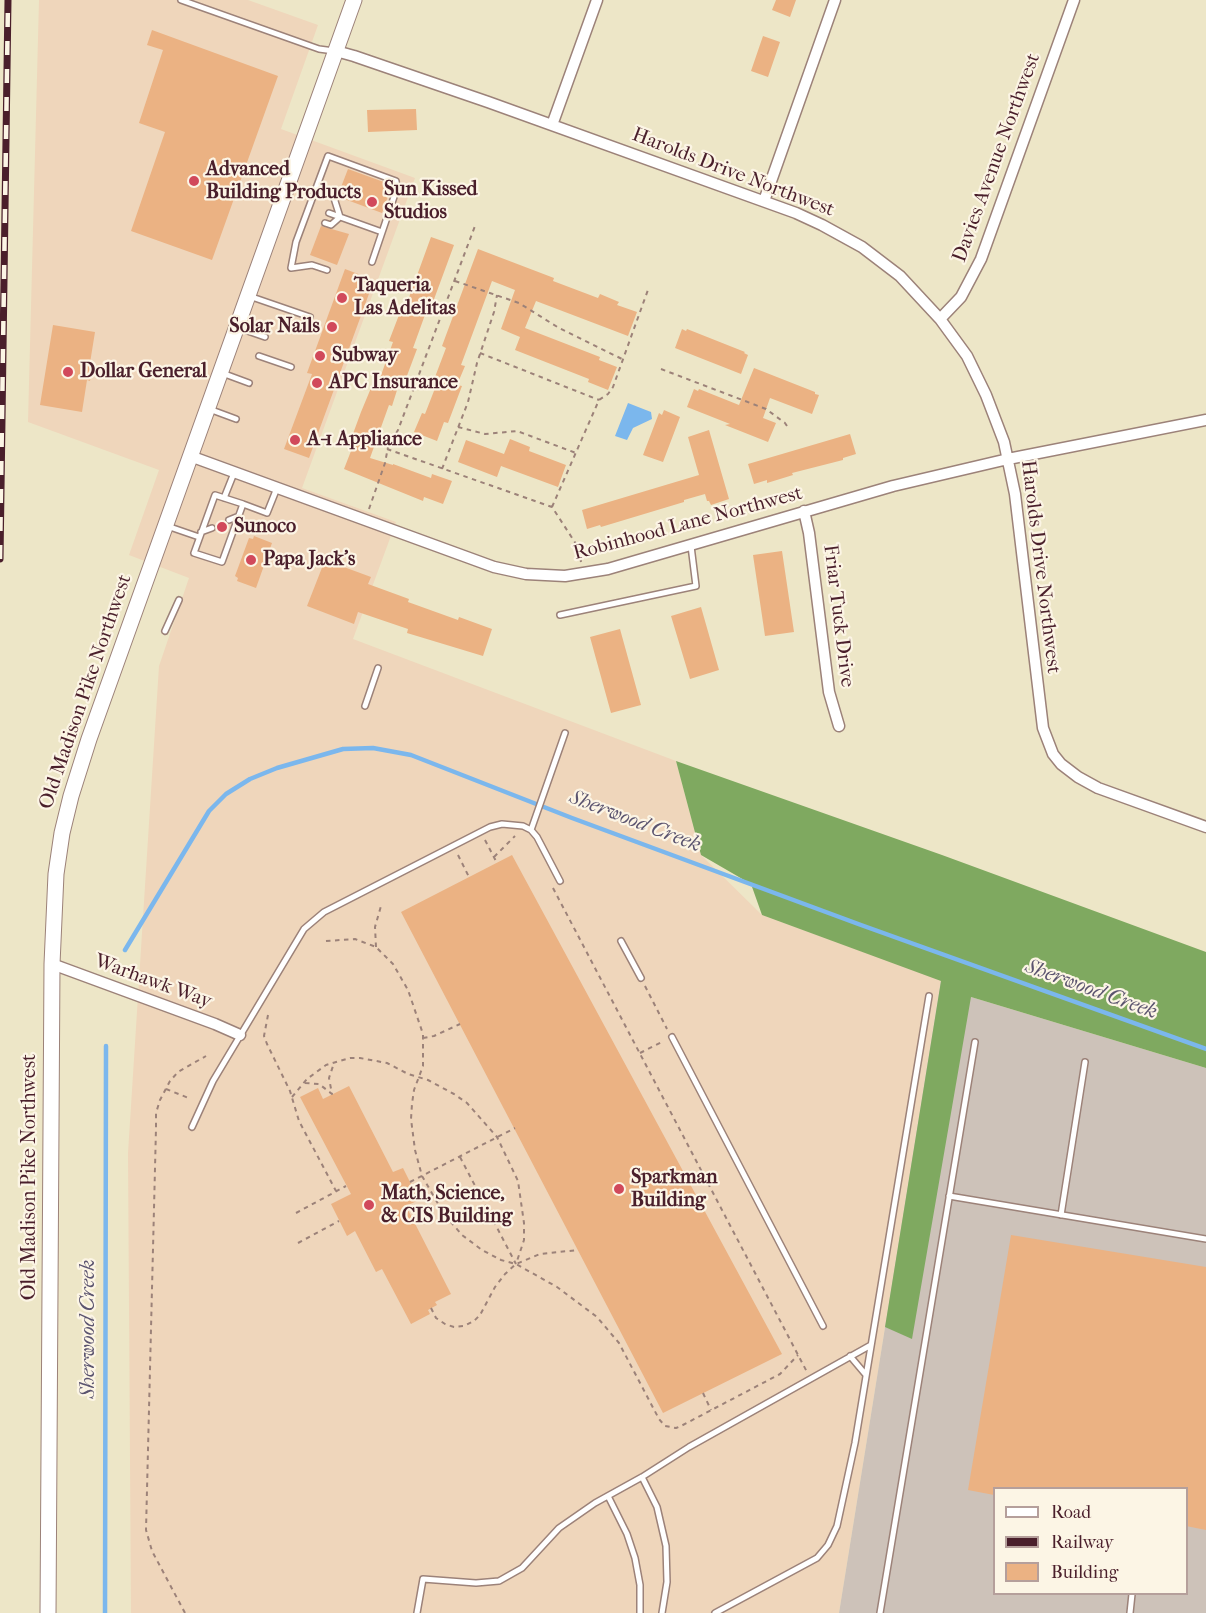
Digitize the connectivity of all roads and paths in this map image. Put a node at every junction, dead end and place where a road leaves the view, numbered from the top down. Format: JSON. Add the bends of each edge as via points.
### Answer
{"nodes":[{"id":1,"x":181,"y":0,"type":"edge"},
{"id":2,"x":354,"y":0,"type":"edge"},
{"id":3,"x":597,"y":0,"type":"edge"},
{"id":4,"x":835,"y":0,"type":"edge"},
{"id":5,"x":1074,"y":0,"type":"edge"},
{"id":6,"x":336,"y":51,"type":"junction"},
{"id":7,"x":552,"y":125,"type":"junction"},
{"id":8,"x":334,"y":198,"type":"dead end"},
{"id":9,"x":764,"y":201,"type":"junction"},
{"id":10,"x":329,"y":213,"type":"dead end"},
{"id":11,"x":340,"y":217,"type":"junction"},
{"id":12,"x":325,"y":223,"type":"dead end"},
{"id":13,"x":475,"y":226,"type":"dead end"},
{"id":14,"x":382,"y":232,"type":"junction"},
{"id":15,"x":372,"y":262,"type":"dead end"},
{"id":16,"x":327,"y":270,"type":"dead end"},
{"id":17,"x":455,"y":281,"type":"junction"},
{"id":18,"x":649,"y":287,"type":"dead end"},
{"id":19,"x":248,"y":296,"type":"junction"},
{"id":20,"x":497,"y":296,"type":"junction"},
{"id":21,"x":310,"y":317,"type":"dead end"},
{"id":22,"x":940,"y":319,"type":"junction"},
{"id":23,"x":237,"y":327,"type":"junction"},
{"id":24,"x":266,"y":337,"type":"dead end"},
{"id":25,"x":480,"y":353,"type":"junction"},
{"id":26,"x":259,"y":356,"type":"dead end"},
{"id":27,"x":622,"y":359,"type":"junction"},
{"id":28,"x":291,"y":368,"type":"dead end"},
{"id":29,"x":661,"y":369,"type":"dead end"},
{"id":30,"x":220,"y":372,"type":"junction"},
{"id":31,"x":249,"y":383,"type":"dead end"},
{"id":32,"x":599,"y":400,"type":"junction"},
{"id":33,"x":207,"y":408,"type":"junction"},
{"id":34,"x":236,"y":419,"type":"dead end"},
{"id":35,"x":1206,"y":420,"type":"edge"},
{"id":36,"x":458,"y":427,"type":"junction"},
{"id":37,"x":789,"y":429,"type":"dead end"},
{"id":38,"x":387,"y":449,"type":"junction"},
{"id":39,"x":576,"y":453,"type":"junction"},
{"id":40,"x":190,"y":456,"type":"junction"},
{"id":41,"x":1008,"y":459,"type":"junction"},
{"id":42,"x":442,"y":468,"type":"junction"},
{"id":43,"x":235,"y":472,"type":"junction"},
{"id":44,"x":278,"y":487,"type":"junction"},
{"id":45,"x":224,"y":498,"type":"junction"},
{"id":46,"x":243,"y":504,"type":"junction"},
{"id":47,"x":552,"y":507,"type":"junction"},
{"id":48,"x":804,"y":511,"type":"junction"},
{"id":49,"x":239,"y":516,"type":"junction"},
{"id":50,"x":365,"y":519,"type":"junction"},
{"id":51,"x":229,"y":520,"type":"dead end"},
{"id":52,"x":165,"y":526,"type":"junction"},
{"id":53,"x":212,"y":528,"type":"dead end"},
{"id":54,"x":200,"y":535,"type":"junction"},
{"id":55,"x":691,"y":544,"type":"junction"},
{"id":56,"x":584,"y":574,"type":"junction"},
{"id":57,"x":179,"y":600,"type":"dead end"},
{"id":58,"x":560,"y":615,"type":"dead end"},
{"id":59,"x":165,"y":631,"type":"dead end"},
{"id":60,"x":378,"y":668,"type":"dead end"},
{"id":61,"x":364,"y":705,"type":"dead end"},
{"id":62,"x":838,"y":726,"type":"dead end"},
{"id":63,"x":566,"y":733,"type":"dead end"},
{"id":64,"x":1206,"y":827,"type":"edge"},
{"id":65,"x":531,"y":830,"type":"junction"},
{"id":66,"x":510,"y":833,"type":"dead end"},
{"id":67,"x":485,"y":840,"type":"dead end"},
{"id":68,"x":451,"y":857,"type":"dead end"},
{"id":69,"x":494,"y":857,"type":"junction"},
{"id":70,"x":497,"y":863,"type":"dead end"},
{"id":71,"x":469,"y":877,"type":"dead end"},
{"id":72,"x":560,"y":881,"type":"dead end"},
{"id":73,"x":554,"y":889,"type":"dead end"},
{"id":74,"x":381,"y":906,"type":"dead end"},
{"id":75,"x":326,"y":941,"type":"dead end"},
{"id":76,"x":621,"y":941,"type":"dead end"},
{"id":77,"x":376,"y":947,"type":"junction"},
{"id":78,"x":52,"y":964,"type":"junction"},
{"id":79,"x":640,"y":978,"type":"joint"},
{"id":80,"x":929,"y":996,"type":"dead end"},
{"id":81,"x":268,"y":1015,"type":"dead end"},
{"id":82,"x":460,"y":1024,"type":"dead end"},
{"id":83,"x":240,"y":1035,"type":"junction"},
{"id":84,"x":672,"y":1037,"type":"junction"},
{"id":85,"x":423,"y":1038,"type":"junction"},
{"id":86,"x":975,"y":1042,"type":"dead end"},
{"id":87,"x":640,"y":1053,"type":"junction"},
{"id":88,"x":206,"y":1056,"type":"dead end"},
{"id":89,"x":1085,"y":1062,"type":"dead end"},
{"id":90,"x":334,"y":1063,"type":"junction"},
{"id":91,"x":419,"y":1078,"type":"junction"},
{"id":92,"x":304,"y":1083,"type":"junction"},
{"id":93,"x":165,"y":1089,"type":"junction"},
{"id":94,"x":292,"y":1096,"type":"junction"},
{"id":95,"x":191,"y":1099,"type":"dead end"},
{"id":96,"x":192,"y":1127,"type":"dead end"},
{"id":97,"x":515,"y":1128,"type":"dead end"},
{"id":98,"x":497,"y":1137,"type":"junction"},
{"id":99,"x":460,"y":1157,"type":"junction"},
{"id":100,"x":422,"y":1176,"type":"junction"},
{"id":101,"x":410,"y":1182,"type":"dead end"},
{"id":102,"x":346,"y":1186,"type":"dead end"},
{"id":103,"x":336,"y":1191,"type":"junction"},
{"id":104,"x":949,"y":1196,"type":"junction"},
{"id":105,"x":296,"y":1213,"type":"dead end"},
{"id":106,"x":1061,"y":1215,"type":"junction"},
{"id":107,"x":339,"y":1221,"type":"dead end"},
{"id":108,"x":1206,"y":1239,"type":"edge"},
{"id":109,"x":298,"y":1243,"type":"dead end"},
{"id":110,"x":578,"y":1250,"type":"dead end"},
{"id":111,"x":516,"y":1264,"type":"junction"},
{"id":112,"x":431,"y":1308,"type":"dead end"},
{"id":113,"x":823,"y":1326,"type":"dead end"},
{"id":114,"x":871,"y":1345,"type":"junction"},
{"id":115,"x":798,"y":1355,"type":"junction"},
{"id":116,"x":850,"y":1356,"type":"junction"},
{"id":117,"x":866,"y":1375,"type":"junction"},
{"id":118,"x":811,"y":1380,"type":"junction"},
{"id":119,"x":703,"y":1393,"type":"dead end"},
{"id":120,"x":711,"y":1410,"type":"junction"},
{"id":121,"x":642,"y":1477,"type":"junction"},
{"id":122,"x":608,"y":1496,"type":"junction"},
{"id":123,"x":1132,"y":1595,"type":"edge"},
{"id":124,"x":48,"y":1613,"type":"edge"},
{"id":125,"x":185,"y":1613,"type":"edge"},
{"id":126,"x":417,"y":1613,"type":"edge"},
{"id":127,"x":640,"y":1613,"type":"edge"},
{"id":128,"x":662,"y":1613,"type":"edge"},
{"id":129,"x":715,"y":1613,"type":"edge"},
{"id":130,"x":880,"y":1613,"type":"edge"},
{"id":131,"x":1130,"y":1613,"type":"edge"}],
"edges":[{"from":1,"to":6,"type":"lane","via":[[314,47]]},
{"from":2,"to":6,"type":"main road","name":"Old Madison Pike Northwest"},
{"from":3,"to":7,"type":"street"},
{"from":4,"to":9,"type":"street"},
{"from":5,"to":22,"type":"street","name":"Davies Avenue Northwest","via":[[981,258],[961,297]]},
{"from":6,"to":7,"type":"street","name":"Harolds Drive Northwest"},
{"from":6,"to":19,"type":"main road","name":"Old Madison Pike Northwest"},
{"from":7,"to":9,"type":"street","name":"Harolds Drive Northwest"},
{"from":8,"to":11,"type":"lane"},
{"from":9,"to":22,"type":"street","name":"Harolds Drive Northwest","via":[[822,225],[875,256],[912,287]]},
{"from":10,"to":11,"type":"lane"},
{"from":11,"to":12,"type":"lane","via":[[331,225]]},
{"from":11,"to":14,"type":"lane"},
{"from":13,"to":17,"type":"path"},
{"from":14,"to":15,"type":"lane"},
{"from":14,"to":16,"type":"lane","via":[[398,189],[396,181],[328,156],[309,217],[296,242],[291,268],[312,265]]},
{"from":17,"to":20,"type":"path"},
{"from":17,"to":38,"type":"path","via":[[398,430]]},
{"from":18,"to":27,"type":"path"},
{"from":19,"to":21,"type":"lane"},
{"from":19,"to":23,"type":"main road","name":"Old Madison Pike Northwest"},
{"from":20,"to":25,"type":"path"},
{"from":20,"to":27,"type":"path","via":[[519,303]]},
{"from":22,"to":41,"type":"street","name":"Harolds Drive Northwest","via":[[968,356],[992,409]]},
{"from":23,"to":24,"type":"lane"},
{"from":23,"to":30,"type":"main road","name":"Old Madison Pike Northwest"},
{"from":25,"to":32,"type":"path"},
{"from":25,"to":36,"type":"path"},
{"from":26,"to":28,"type":"lane"},
{"from":27,"to":32,"type":"path","via":[[611,391]]},
{"from":29,"to":37,"type":"path","via":[[766,409]]},
{"from":30,"to":31,"type":"lane"},
{"from":30,"to":33,"type":"main road","name":"Old Madison Pike Northwest"},
{"from":32,"to":39,"type":"path"},
{"from":33,"to":34,"type":"lane"},
{"from":33,"to":40,"type":"main road","name":"Old Madison Pike Northwest"},
{"from":35,"to":41,"type":"street","name":"Robinhood Lane Northwest"},
{"from":36,"to":39,"type":"path","via":[[485,434],[517,432]]},
{"from":36,"to":42,"type":"path"},
{"from":38,"to":42,"type":"path"},
{"from":38,"to":50,"type":"path"},
{"from":39,"to":47,"type":"path"},
{"from":40,"to":43,"type":"street","name":"Robinhood Lane Northwest"},
{"from":40,"to":52,"type":"main road","name":"Old Madison Pike Northwest"},
{"from":41,"to":48,"type":"street","name":"Robinhood Lane Northwest"},
{"from":41,"to":64,"type":"street","name":"Harolds Drive Northwest","via":[[1016,494],[1042,728],[1050,748],[1061,764],[1087,783]]},
{"from":42,"to":47,"type":"path"},
{"from":43,"to":44,"type":"street","name":"Robinhood Lane Northwest"},
{"from":43,"to":45,"type":"lane"},
{"from":44,"to":46,"type":"lane","via":[[267,513]]},
{"from":44,"to":50,"type":"street","name":"Robinhood Lane Northwest"},
{"from":45,"to":46,"type":"lane"},
{"from":45,"to":54,"type":"lane","via":[[215,495]]},
{"from":46,"to":49,"type":"lane"},
{"from":47,"to":56,"type":"path","via":[[578,547]]},
{"from":48,"to":55,"type":"street","name":"Robinhood Lane Northwest"},
{"from":48,"to":62,"type":"street","name":"Friar Tuck Drive","via":[[829,692]]},
{"from":49,"to":51,"type":"lane"},
{"from":49,"to":54,"type":"lane","via":[[222,562],[194,553]]},
{"from":50,"to":56,"type":"street","name":"Robinhood Lane Northwest","via":[[506,571],[537,576]]},
{"from":52,"to":54,"type":"lane"},
{"from":52,"to":78,"type":"main road","name":"Old Madison Pike Northwest","via":[[71,796],[56,874]]},
{"from":53,"to":54,"type":"lane"},
{"from":55,"to":56,"type":"street","name":"Robinhood Lane Northwest"},
{"from":55,"to":58,"type":"lane","via":[[696,586]]},
{"from":57,"to":59,"type":"lane"},
{"from":60,"to":61,"type":"lane"},
{"from":63,"to":65,"type":"lane"},
{"from":65,"to":72,"type":"lane"},
{"from":65,"to":83,"type":"lane","via":[[512,824],[490,827],[314,919],[304,929]]},
{"from":66,"to":69,"type":"path","via":[[518,836]]},
{"from":67,"to":69,"type":"path"},
{"from":68,"to":71,"type":"path","via":[[458,854]]},
{"from":69,"to":70,"type":"path"},
{"from":73,"to":87,"type":"path"},
{"from":74,"to":77,"type":"path","via":[[375,927]]},
{"from":75,"to":77,"type":"path","via":[[355,939]]},
{"from":76,"to":79,"type":"lane"},
{"from":77,"to":85,"type":"path","via":[[393,964],[408,990]]},
{"from":78,"to":83,"type":"street","name":"Warhawk Way"},
{"from":78,"to":124,"type":"main road","name":"Old Madison Pike Northwest"},
{"from":79,"to":84,"type":"path"},
{"from":80,"to":114,"type":"lane"},
{"from":81,"to":94,"type":"path","via":[[264,1036]]},
{"from":82,"to":85,"type":"path"},
{"from":83,"to":96,"type":"lane"},
{"from":84,"to":87,"type":"path"},
{"from":84,"to":113,"type":"lane"},
{"from":85,"to":91,"type":"path"},
{"from":86,"to":104,"type":"lane"},
{"from":87,"to":115,"type":"path"},
{"from":88,"to":93,"type":"path","via":[[178,1072]]},
{"from":89,"to":106,"type":"lane"},
{"from":90,"to":91,"type":"path","via":[[350,1058],[375,1060]]},
{"from":90,"to":92,"type":"path","via":[[315,1072]]},
{"from":90,"to":92,"type":"path","via":[[328,1078],[332,1094],[319,1084]]},
{"from":91,"to":98,"type":"path","via":[[438,1084],[467,1103]]},
{"from":91,"to":100,"type":"path","via":[[411,1119]]},
{"from":92,"to":94,"type":"path"},
{"from":93,"to":95,"type":"path"},
{"from":93,"to":125,"type":"path","via":[[156,1113],[146,1530],[152,1551]]},
{"from":94,"to":103,"type":"path","via":[[299,1121]]},
{"from":97,"to":98,"type":"path"},
{"from":98,"to":99,"type":"path"},
{"from":98,"to":111,"type":"path","via":[[512,1165],[523,1204],[524,1240]]},
{"from":99,"to":100,"type":"path"},
{"from":99,"to":111,"type":"path"},
{"from":100,"to":101,"type":"path"},
{"from":100,"to":111,"type":"path","via":[[444,1214],[462,1235],[491,1256]]},
{"from":102,"to":103,"type":"path"},
{"from":103,"to":105,"type":"path"},
{"from":104,"to":106,"type":"lane"},
{"from":104,"to":130,"type":"lane"},
{"from":106,"to":108,"type":"lane"},
{"from":107,"to":109,"type":"path"},
{"from":110,"to":111,"type":"path","via":[[540,1254]]},
{"from":111,"to":112,"type":"path","via":[[495,1287],[474,1321],[454,1327],[436,1318]]},
{"from":111,"to":120,"type":"path","via":[[567,1293],[608,1329],[665,1426],[681,1426]]},
{"from":114,"to":116,"type":"lane"},
{"from":114,"to":117,"type":"lane"},
{"from":115,"to":118,"type":"path"},
{"from":115,"to":120,"type":"path","via":[[780,1374]]},
{"from":116,"to":117,"type":"lane"},
{"from":116,"to":118,"type":"lane"},
{"from":117,"to":129,"type":"lane","via":[[839,1516],[828,1545],[811,1562]]},
{"from":118,"to":121,"type":"lane"},
{"from":119,"to":120,"type":"path"},
{"from":121,"to":122,"type":"lane"},
{"from":121,"to":128,"type":"lane","via":[[657,1507],[666,1546],[667,1582]]},
{"from":122,"to":126,"type":"lane","via":[[559,1528],[522,1568],[499,1581],[423,1579]]},
{"from":122,"to":127,"type":"lane","via":[[635,1558]]},
{"from":123,"to":131,"type":"lane"}]}
